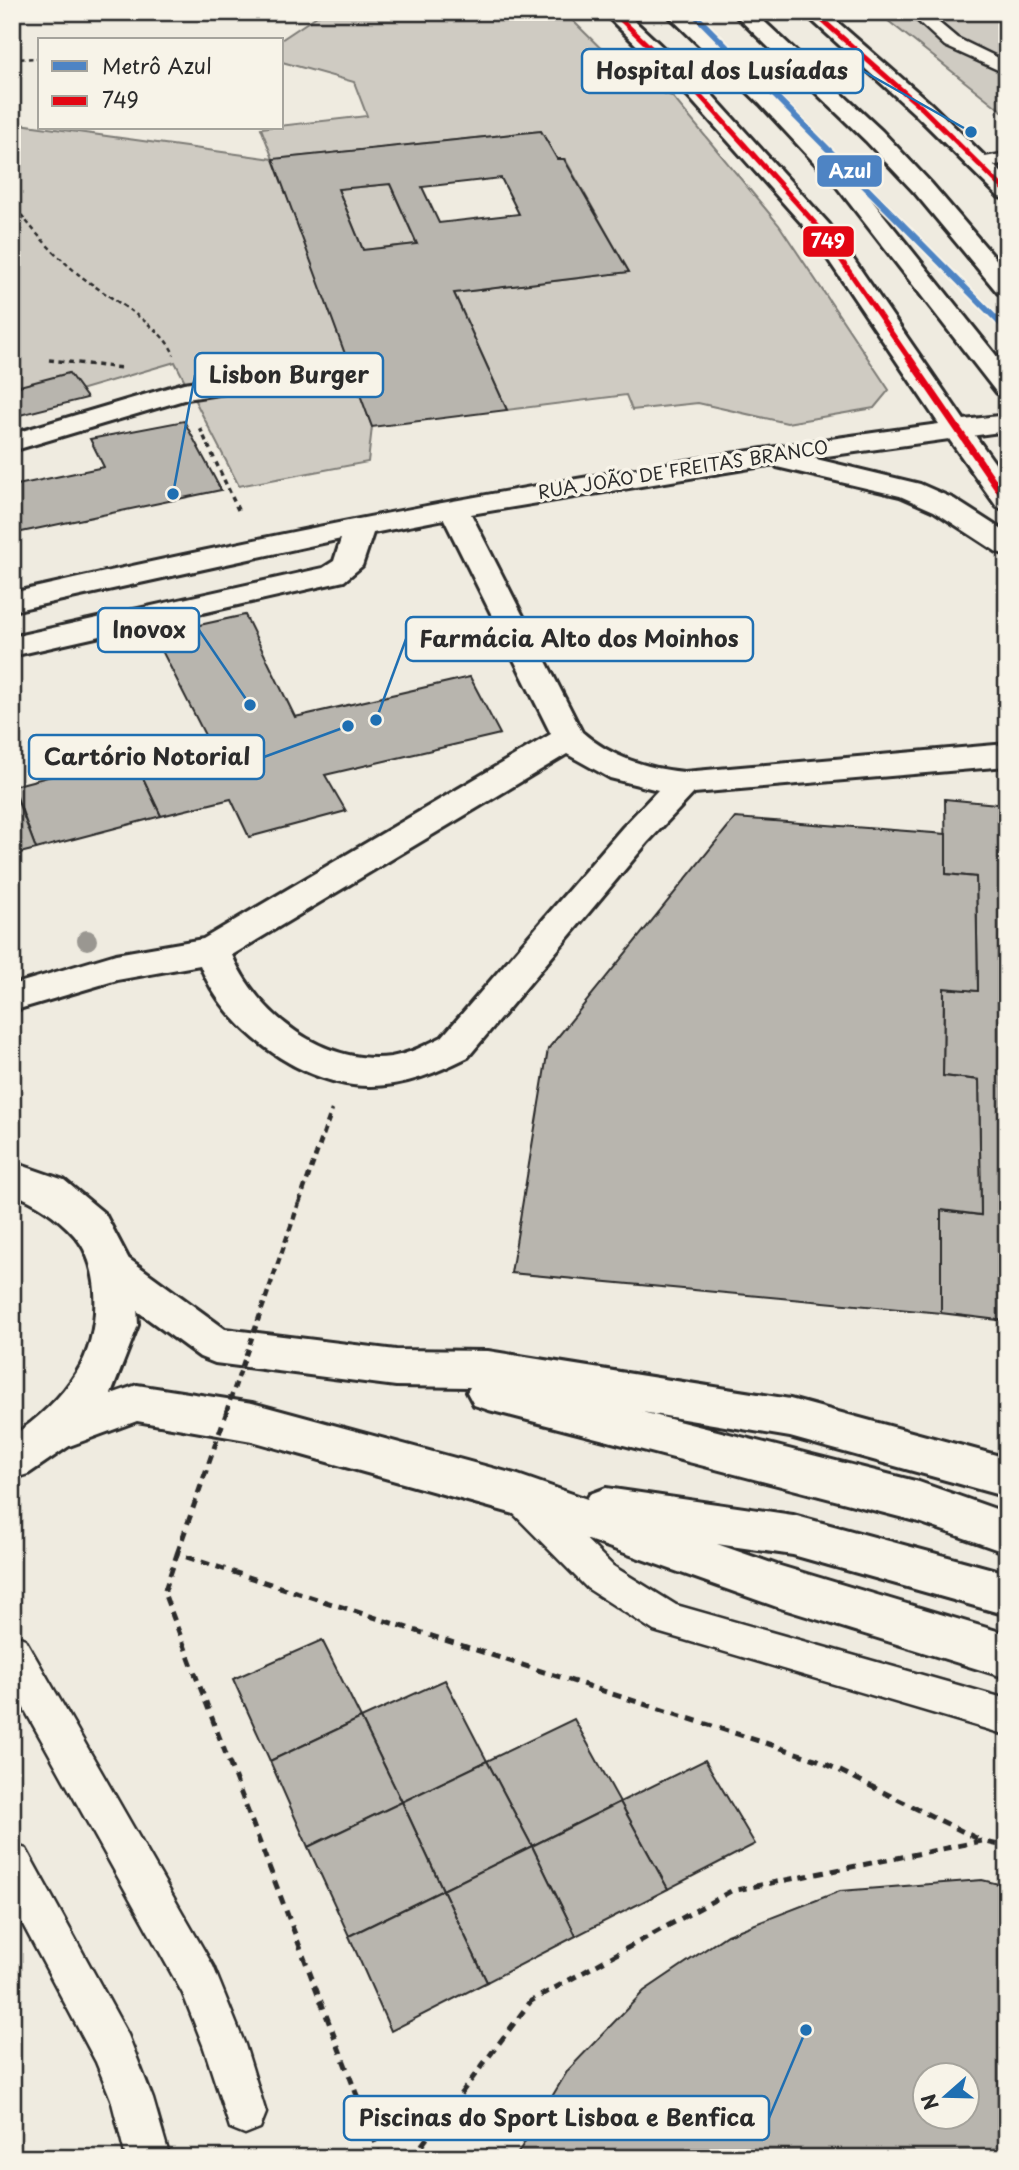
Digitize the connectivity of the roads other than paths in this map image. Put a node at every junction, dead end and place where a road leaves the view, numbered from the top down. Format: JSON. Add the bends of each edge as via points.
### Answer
{"nodes":[{"id":1,"x":613,"y":12,"type":"edge"},
{"id":2,"x":675,"y":12,"type":"edge"},
{"id":3,"x":742,"y":12,"type":"edge"},
{"id":4,"x":813,"y":12,"type":"edge"},
{"id":5,"x":916,"y":12,"type":"edge"},
{"id":6,"x":1007,"y":69,"type":"edge"},
{"id":7,"x":1007,"y":158,"type":"edge"},
{"id":8,"x":980,"y":163,"type":"junction"},
{"id":9,"x":1007,"y":191,"type":"edge"},
{"id":10,"x":1007,"y":288,"type":"edge"},
{"id":11,"x":344,"y":367,"type":"dead end"},
{"id":12,"x":1007,"y":387,"type":"edge"},
{"id":13,"x":1007,"y":423,"type":"edge"},
{"id":14,"x":956,"y":429,"type":"junction"},
{"id":15,"x":12,"y":443,"type":"edge"},
{"id":16,"x":765,"y":456,"type":"junction"},
{"id":17,"x":1007,"y":501,"type":"edge"},
{"id":18,"x":453,"y":508,"type":"junction"},
{"id":19,"x":360,"y":526,"type":"junction"},
{"id":20,"x":1007,"y":546,"type":"edge"},
{"id":21,"x":12,"y":602,"type":"edge"},
{"id":22,"x":12,"y":647,"type":"edge"},
{"id":23,"x":569,"y":738,"type":"junction"},
{"id":24,"x":1007,"y":755,"type":"edge"},
{"id":25,"x":684,"y":783,"type":"junction"},
{"id":26,"x":212,"y":950,"type":"junction"},
{"id":27,"x":12,"y":998,"type":"edge"},
{"id":28,"x":12,"y":1177,"type":"edge"},
{"id":29,"x":114,"y":1271,"type":"junction"},
{"id":30,"x":396,"y":1368,"type":"junction"},
{"id":31,"x":53,"y":1433,"type":"junction"},
{"id":32,"x":12,"y":1460,"type":"edge"},
{"id":33,"x":1007,"y":1478,"type":"edge"},
{"id":34,"x":518,"y":1495,"type":"junction"},
{"id":35,"x":1007,"y":1533,"type":"edge"},
{"id":36,"x":1007,"y":1594,"type":"edge"},
{"id":37,"x":12,"y":1651,"type":"edge"},
{"id":38,"x":1007,"y":1656,"type":"edge"},
{"id":39,"x":1007,"y":1717,"type":"edge"},
{"id":40,"x":12,"y":1863,"type":"edge"},
{"id":41,"x":244,"y":2113,"type":"dead end"},
{"id":42,"x":148,"y":2158,"type":"edge"}],
"edges":[{"from":1,"to":14,"type":"street","via":[[696,91],[820,229]]},
{"from":2,"to":12,"type":"street","via":[[768,99],[845,182]]},
{"from":3,"to":10,"type":"street","via":[[826,88],[923,188]]},
{"from":4,"to":8,"type":"street"},
{"from":5,"to":6,"type":"lane","via":[[951,42]]},
{"from":7,"to":8,"type":"lane"},
{"from":8,"to":9,"type":"street"},
{"from":11,"to":15,"type":"street","via":[[178,382]]},
{"from":13,"to":14,"type":"street","name":"RUA JOÃO DE FREITAS BRANCO"},
{"from":14,"to":16,"type":"street","name":"RUA JOÃO DE FREITAS BRANCO"},
{"from":14,"to":17,"type":"street"},
{"from":16,"to":18,"type":"street","name":"RUA JOÃO DE FREITAS BRANCO"},
{"from":16,"to":20,"type":"street","via":[[910,490],[944,505]]},
{"from":18,"to":19,"type":"street","name":"RUA JOÃO DE FREITAS BRANCO"},
{"from":18,"to":23,"type":"street"},
{"from":19,"to":21,"type":"street","name":"RUA JOÃO DE FREITAS BRANCO"},
{"from":19,"to":22,"type":"street","via":[[347,566],[333,575]]},
{"from":23,"to":25,"type":"street","via":[[582,751],[612,766],[646,778]]},
{"from":23,"to":26,"type":"street"},
{"from":24,"to":25,"type":"street"},
{"from":25,"to":26,"type":"street","via":[[455,1047],[426,1062],[388,1072],[350,1071],[306,1055],[254,1019],[229,988]]},
{"from":26,"to":27,"type":"street","via":[[116,967]]},
{"from":28,"to":29,"type":"street","via":[[50,1191],[91,1225]]},
{"from":29,"to":30,"type":"street","via":[[215,1345]]},
{"from":29,"to":31,"type":"street","via":[[117,1325],[96,1381]]},
{"from":30,"to":33,"type":"street","via":[[488,1369],[790,1418]]},
{"from":30,"to":35,"type":"street","via":[[919,1503]]},
{"from":31,"to":32,"type":"street"},
{"from":31,"to":34,"type":"street","via":[[137,1403],[252,1422]]},
{"from":34,"to":36,"type":"street","via":[[793,1535]]},
{"from":34,"to":38,"type":"street","via":[[777,1586]]},
{"from":34,"to":39,"type":"lane","via":[[600,1577],[667,1619]]},
{"from":37,"to":41,"type":"lane","via":[[198,1981]]},
{"from":40,"to":42,"type":"lane","via":[[113,2050]]}]}
